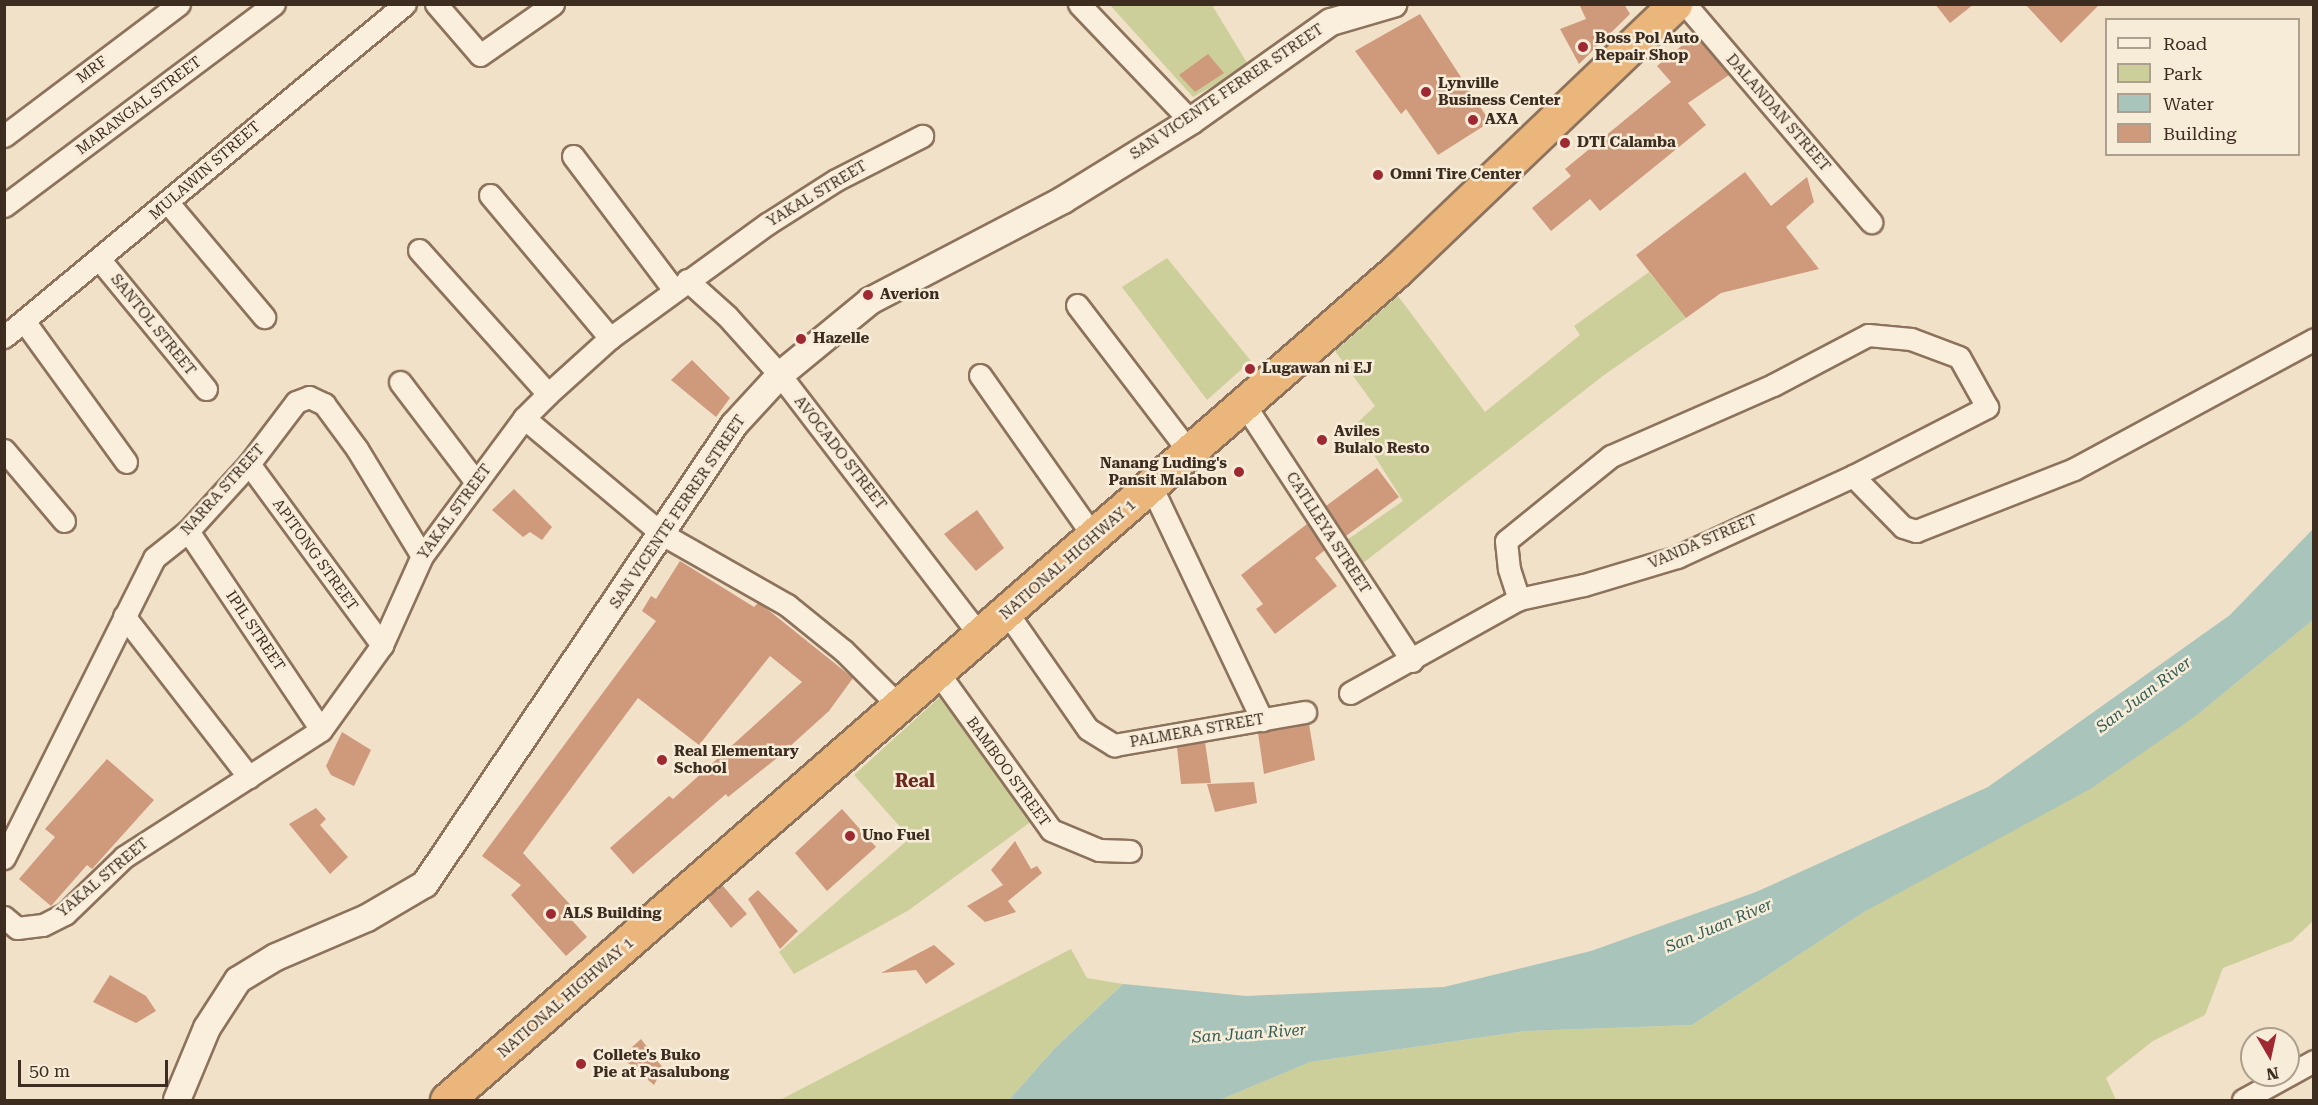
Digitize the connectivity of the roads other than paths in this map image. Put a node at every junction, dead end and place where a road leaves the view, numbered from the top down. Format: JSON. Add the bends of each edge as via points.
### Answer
{"nodes":[{"id":1,"x":179,"y":4,"type":"edge"},
{"id":2,"x":274,"y":4,"type":"edge"},
{"id":3,"x":405,"y":4,"type":"edge"},
{"id":4,"x":436,"y":4,"type":"edge"},
{"id":5,"x":553,"y":4,"type":"edge"},
{"id":6,"x":1079,"y":4,"type":"edge"},
{"id":7,"x":1393,"y":4,"type":"edge"},
{"id":8,"x":1675,"y":4,"type":"edge"},
{"id":9,"x":1684,"y":4,"type":"edge"},
{"id":10,"x":1365,"y":7,"type":"edge"},
{"id":11,"x":1191,"y":121,"type":"junction"},
{"id":12,"x":4,"y":136,"type":"edge"},
{"id":13,"x":922,"y":136,"type":"dead end"},
{"id":14,"x":573,"y":156,"type":"dead end"},
{"id":15,"x":490,"y":195,"type":"dead end"},
{"id":16,"x":169,"y":204,"type":"junction"},
{"id":17,"x":4,"y":207,"type":"edge"},
{"id":18,"x":1872,"y":222,"type":"dead end"},
{"id":19,"x":419,"y":250,"type":"dead end"},
{"id":20,"x":100,"y":260,"type":"junction"},
{"id":21,"x":681,"y":285,"type":"junction"},
{"id":22,"x":1077,"y":304,"type":"dead end"},
{"id":23,"x":264,"y":317,"type":"dead end"},
{"id":24,"x":24,"y":321,"type":"junction"},
{"id":25,"x":4,"y":337,"type":"edge"},
{"id":26,"x":610,"y":338,"type":"junction"},
{"id":27,"x":2313,"y":339,"type":"edge"},
{"id":28,"x":780,"y":375,"type":"junction"},
{"id":29,"x":980,"y":375,"type":"dead end"},
{"id":30,"x":400,"y":382,"type":"dead end"},
{"id":31,"x":206,"y":389,"type":"dead end"},
{"id":32,"x":548,"y":394,"type":"junction"},
{"id":33,"x":1244,"y":404,"type":"junction"},
{"id":34,"x":524,"y":418,"type":"junction"},
{"id":35,"x":4,"y":450,"type":"edge"},
{"id":36,"x":1190,"y":453,"type":"junction"},
{"id":37,"x":126,"y":462,"type":"dead end"},
{"id":38,"x":249,"y":464,"type":"junction"},
{"id":39,"x":1853,"y":476,"type":"junction"},
{"id":40,"x":476,"y":482,"type":"junction"},
{"id":41,"x":1152,"y":488,"type":"junction"},
{"id":42,"x":64,"y":521,"type":"dead end"},
{"id":43,"x":188,"y":531,"type":"junction"},
{"id":44,"x":662,"y":534,"type":"junction"},
{"id":45,"x":1094,"y":537,"type":"junction"},
{"id":46,"x":422,"y":555,"type":"junction"},
{"id":47,"x":1519,"y":599,"type":"junction"},
{"id":48,"x":1008,"y":614,"type":"junction"},
{"id":49,"x":124,"y":616,"type":"junction"},
{"id":50,"x":980,"y":636,"type":"junction"},
{"id":51,"x":382,"y":645,"type":"junction"},
{"id":52,"x":1412,"y":661,"type":"junction"},
{"id":53,"x":939,"y":674,"type":"junction"},
{"id":54,"x":1350,"y":693,"type":"dead end"},
{"id":55,"x":900,"y":707,"type":"junction"},
{"id":56,"x":1305,"y":712,"type":"dead end"},
{"id":57,"x":1262,"y":720,"type":"junction"},
{"id":58,"x":321,"y":730,"type":"junction"},
{"id":59,"x":249,"y":777,"type":"junction"},
{"id":60,"x":1130,"y":851,"type":"dead end"},
{"id":61,"x":4,"y":858,"type":"edge"},
{"id":62,"x":4,"y":917,"type":"edge"},
{"id":63,"x":2313,"y":1061,"type":"edge"},
{"id":64,"x":177,"y":1101,"type":"edge"},
{"id":65,"x":447,"y":1101,"type":"edge"},
{"id":66,"x":2243,"y":1101,"type":"edge"}],
"edges":[{"from":1,"to":12,"type":"street","name":"MRF"},
{"from":2,"to":17,"type":"street","name":"MARANGAL STREET"},
{"from":3,"to":16,"type":"street","name":"MULAWIN STREET","via":[[205,168]]},
{"from":4,"to":5,"type":"street","via":[[480,54]]},
{"from":6,"to":11,"type":"street"},
{"from":7,"to":10,"type":"street","name":"SAN VICENTE FERRER STREET"},
{"from":8,"to":33,"type":"highway","name":"NATIONAL HIGHWAY 1","via":[[1396,271]]},
{"from":9,"to":18,"type":"street","name":"DALANDAN STREET"},
{"from":10,"to":11,"type":"street","name":"SAN VICENTE FERRER STREET","via":[[1331,22]]},
{"from":11,"to":28,"type":"street","name":"SAN VICENTE FERRER STREET","via":[[1063,200],[870,301]]},
{"from":13,"to":21,"type":"street","name":"YAKAL STREET","via":[[836,180]]},
{"from":14,"to":21,"type":"street","name":"AVOCADO STREET"},
{"from":15,"to":26,"type":"street"},
{"from":16,"to":20,"type":"street","name":"MULAWIN STREET"},
{"from":16,"to":23,"type":"street"},
{"from":19,"to":32,"type":"street"},
{"from":20,"to":24,"type":"street","name":"MULAWIN STREET"},
{"from":20,"to":31,"type":"street","name":"SANTOL STREET"},
{"from":21,"to":26,"type":"street","name":"YAKAL STREET"},
{"from":21,"to":28,"type":"street","name":"AVOCADO STREET","via":[[727,316]]},
{"from":22,"to":36,"type":"street"},
{"from":24,"to":25,"type":"street","name":"MULAWIN STREET"},
{"from":24,"to":37,"type":"street"},
{"from":26,"to":32,"type":"street","name":"YAKAL STREET"},
{"from":27,"to":39,"type":"street","via":[[2074,469],[1916,531],[1903,526]]},
{"from":28,"to":44,"type":"street","name":"SAN VICENTE FERRER STREET","via":[[734,425]]},
{"from":28,"to":50,"type":"street","name":"AVOCADO STREET"},
{"from":29,"to":45,"type":"street"},
{"from":30,"to":40,"type":"street"},
{"from":32,"to":34,"type":"street","name":"YAKAL STREET"},
{"from":33,"to":36,"type":"highway","name":"NATIONAL HIGHWAY 1"},
{"from":33,"to":52,"type":"street","name":"CATLLEYA STREET"},
{"from":34,"to":40,"type":"street","name":"YAKAL STREET"},
{"from":34,"to":44,"type":"street"},
{"from":35,"to":42,"type":"street"},
{"from":36,"to":41,"type":"highway","name":"NATIONAL HIGHWAY 1"},
{"from":38,"to":43,"type":"street","name":"NARRA STREET"},
{"from":38,"to":46,"type":"street","name":"NARRA STREET","via":[[296,402],[309,397],[324,404],[357,449]]},
{"from":38,"to":51,"type":"street","name":"APITONG STREET"},
{"from":39,"to":47,"type":"street","name":"VANDA STREET","via":[[1677,557],[1584,585]]},
{"from":39,"to":47,"type":"street","name":"VANDA STREET","via":[[1987,407],[1959,357],[1911,339],[1868,335],[1773,385],[1611,456],[1506,542],[1509,569]]},
{"from":40,"to":46,"type":"street","name":"YAKAL STREET"},
{"from":41,"to":45,"type":"highway","name":"NATIONAL HIGHWAY 1"},
{"from":41,"to":57,"type":"street"},
{"from":43,"to":49,"type":"street","name":"NARRA STREET","via":[[154,558]]},
{"from":43,"to":58,"type":"street","name":"IPIL STREET"},
{"from":44,"to":55,"type":"street","via":[[787,605],[844,651]]},
{"from":44,"to":64,"type":"street","name":"SAN VICENTE FERRER STREET","via":[[426,884],[367,918],[276,957],[238,980],[207,1028]]},
{"from":45,"to":48,"type":"highway","name":"NATIONAL HIGHWAY 1"},
{"from":46,"to":51,"type":"street","name":"YAKAL STREET"},
{"from":47,"to":52,"type":"street","name":"VANDA STREET"},
{"from":48,"to":50,"type":"highway","name":"NATIONAL HIGHWAY 1"},
{"from":48,"to":57,"type":"street","name":"PALMERA STREET","via":[[1088,729],[1114,745]]},
{"from":49,"to":59,"type":"street"},
{"from":49,"to":61,"type":"street","name":"NARRA STREET"},
{"from":50,"to":53,"type":"highway","name":"NATIONAL HIGHWAY 1"},
{"from":51,"to":58,"type":"street","name":"YAKAL STREET"},
{"from":52,"to":54,"type":"street","name":"VANDA STREET"},
{"from":53,"to":55,"type":"highway","name":"NATIONAL HIGHWAY 1"},
{"from":53,"to":60,"type":"street","name":"BAMBOO STREET","via":[[1051,830],[1099,850]]},
{"from":55,"to":65,"type":"highway","name":"NATIONAL HIGHWAY 1"},
{"from":56,"to":57,"type":"street","name":"PALMERA STREET"},
{"from":58,"to":59,"type":"street","name":"YAKAL STREET"},
{"from":59,"to":62,"type":"street","name":"YAKAL STREET","via":[[124,857],[65,914],[42,925],[17,928]]},
{"from":63,"to":66,"type":"street"}]}
